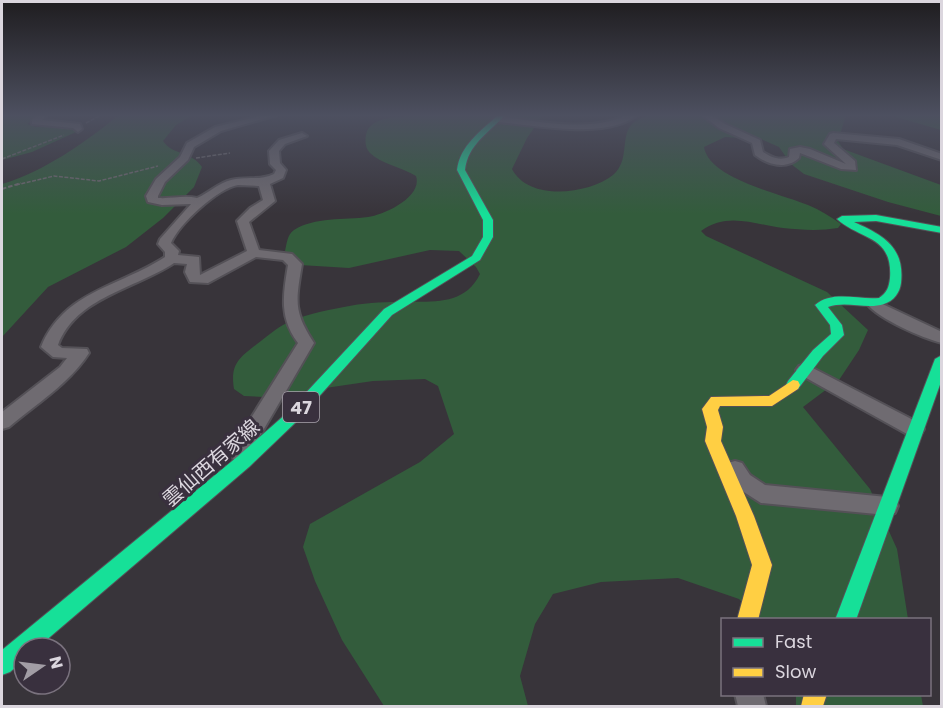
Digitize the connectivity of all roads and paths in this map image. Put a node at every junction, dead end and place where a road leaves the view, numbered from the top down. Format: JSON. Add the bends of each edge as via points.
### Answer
{"nodes":[{"id":1,"x":36,"y":148,"type":"edge"},
{"id":2,"x":188,"y":148,"type":"edge"},
{"id":3,"x":277,"y":148,"type":"edge"},
{"id":4,"x":468,"y":148,"type":"edge"},
{"id":5,"x":758,"y":148,"type":"edge"},
{"id":6,"x":834,"y":148,"type":"edge"},
{"id":7,"x":916,"y":148,"type":"edge"},
{"id":8,"x":230,"y":153,"type":"dead end"},
{"id":9,"x":942,"y":157,"type":"edge"},
{"id":10,"x":2,"y":159,"type":"edge"},
{"id":11,"x":182,"y":160,"type":"junction"},
{"id":12,"x":264,"y":183,"type":"junction"},
{"id":13,"x":2,"y":189,"type":"edge"},
{"id":14,"x":198,"y":202,"type":"junction"},
{"id":15,"x":942,"y":230,"type":"edge"},
{"id":16,"x":254,"y":253,"type":"junction"},
{"id":17,"x":171,"y":259,"type":"junction"},
{"id":18,"x":873,"y":304,"type":"junction"},
{"id":19,"x":942,"y":338,"type":"edge"},
{"id":20,"x":942,"y":359,"type":"edge"},
{"id":21,"x":805,"y":370,"type":"junction"},
{"id":22,"x":2,"y":422,"type":"edge"},
{"id":23,"x":715,"y":427,"type":"junction"},
{"id":24,"x":914,"y":429,"type":"junction"},
{"id":25,"x":243,"y":462,"type":"junction"},
{"id":26,"x":887,"y":506,"type":"junction"},
{"id":27,"x":748,"y":618,"type":"edge"},
{"id":28,"x":846,"y":618,"type":"edge"},
{"id":29,"x":2,"y":664,"type":"edge"}],
"edges":[{"from":1,"to":10,"type":"path"},
{"from":2,"to":11,"type":"street"},
{"from":3,"to":12,"type":"street","via":[[279,176]]},
{"from":4,"to":25,"type":"street","name":"雲仙西有家線","number":"47","via":[[461,170],[488,220],[488,237],[476,258],[388,312],[292,417]]},
{"from":5,"to":6,"type":"street","via":[[766,159],[779,162],[794,158],[796,149],[837,167],[852,168]]},
{"from":7,"to":9,"type":"street"},
{"from":8,"to":11,"type":"path"},
{"from":11,"to":13,"type":"path","via":[[99,181],[45,177]]},
{"from":11,"to":14,"type":"street","via":[[160,180],[152,200],[158,203],[188,198]]},
{"from":12,"to":14,"type":"street","via":[[232,183]]},
{"from":12,"to":16,"type":"street","via":[[269,201],[243,220]]},
{"from":14,"to":17,"type":"street","via":[[166,236],[164,244],[172,251]]},
{"from":15,"to":18,"type":"street","via":[[854,216],[842,219],[894,252],[897,286],[890,300]]},
{"from":16,"to":17,"type":"street","via":[[203,279],[195,279],[194,260]]},
{"from":16,"to":25,"type":"street","via":[[287,256],[295,264],[289,304],[294,329],[306,343],[244,445]]},
{"from":17,"to":22,"type":"street","via":[[101,294],[58,326],[49,347],[59,353],[81,353],[66,371]]},
{"from":18,"to":19,"type":"street"},
{"from":18,"to":21,"type":"street","via":[[837,298],[821,305],[836,325],[837,335]]},
{"from":20,"to":24,"type":"street"},
{"from":21,"to":23,"type":"street","via":[[778,399],[716,401],[710,409]]},
{"from":21,"to":24,"type":"street"},
{"from":23,"to":26,"type":"street","via":[[737,474],[761,494]]},
{"from":23,"to":27,"type":"street","via":[[713,441],[762,565]]},
{"from":24,"to":26,"type":"street"},
{"from":25,"to":29,"type":"street","name":"雲仙西有家線","number":"47"},
{"from":26,"to":28,"type":"street"}]}
